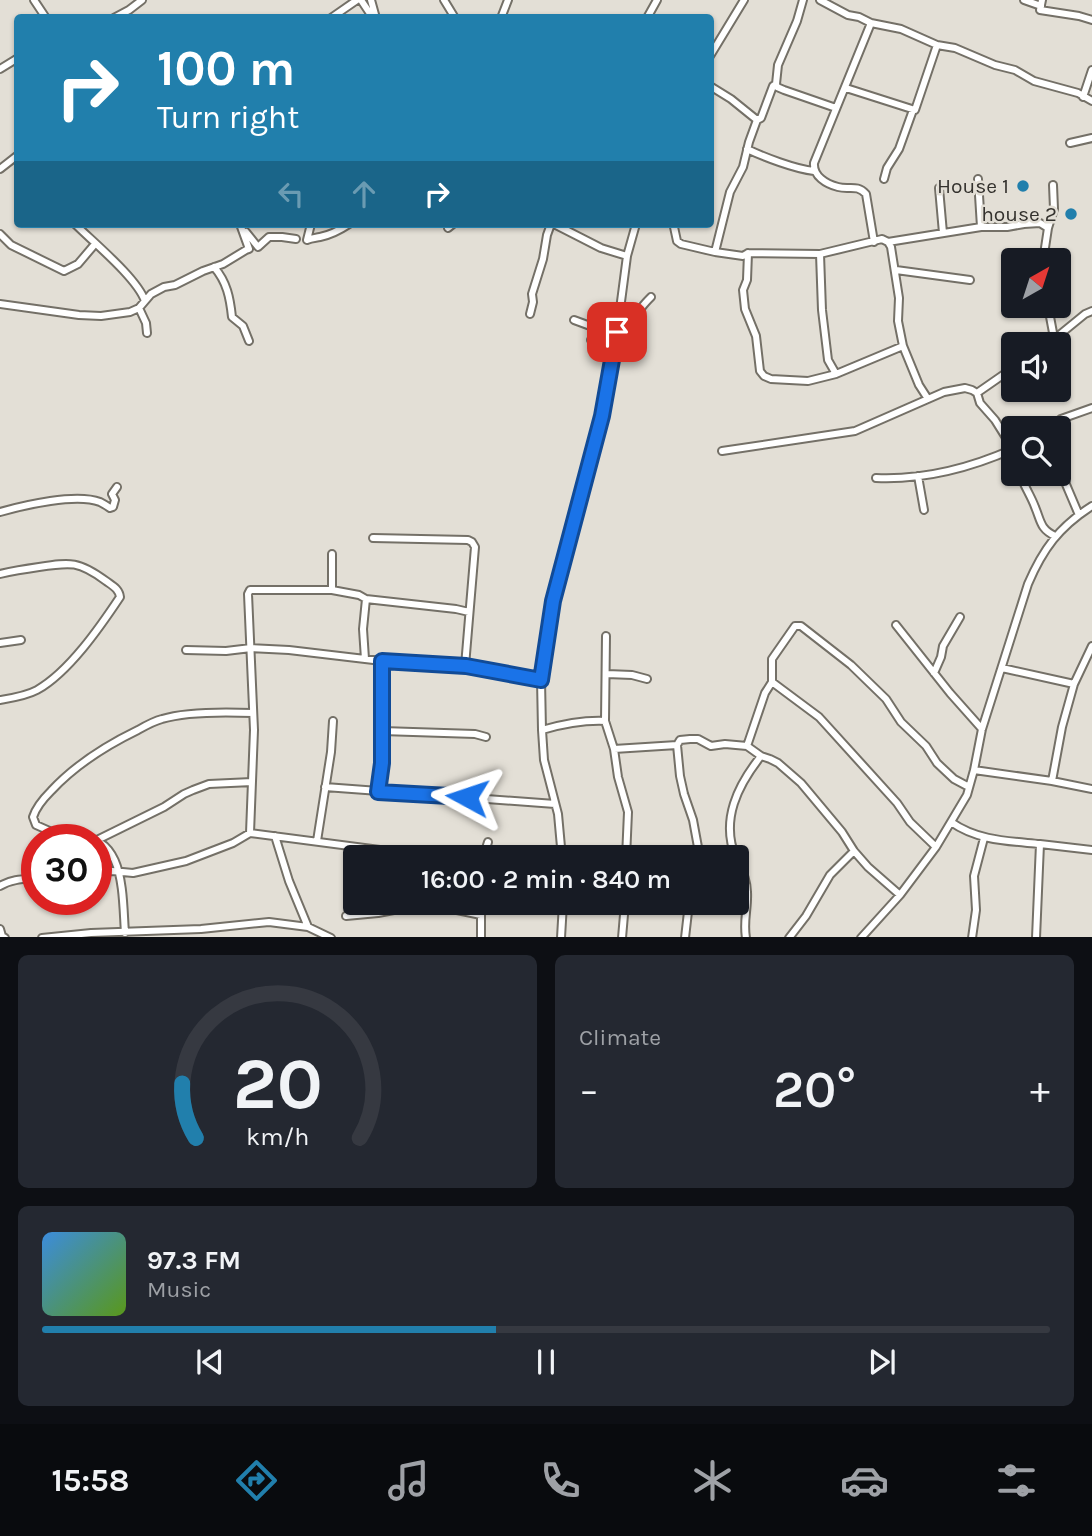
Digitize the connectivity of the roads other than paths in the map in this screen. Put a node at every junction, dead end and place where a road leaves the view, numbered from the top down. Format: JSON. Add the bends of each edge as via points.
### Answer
{"nodes":[{"id":1,"x":142,"y":0,"type":"edge"},
{"id":2,"x":359,"y":0,"type":"edge"},
{"id":3,"x":744,"y":0,"type":"edge"},
{"id":4,"x":803,"y":0,"type":"edge"},
{"id":5,"x":820,"y":0,"type":"edge"},
{"id":6,"x":1024,"y":0,"type":"edge"},
{"id":7,"x":1041,"y":3,"type":"edge"},
{"id":8,"x":129,"y":10,"type":"junction"},
{"id":9,"x":122,"y":14,"type":"edge"},
{"id":10,"x":132,"y":14,"type":"edge"},
{"id":11,"x":337,"y":14,"type":"edge"},
{"id":12,"x":371,"y":14,"type":"edge"},
{"id":13,"x":1092,"y":20,"type":"edge"},
{"id":14,"x":871,"y":23,"type":"junction"},
{"id":15,"x":937,"y":45,"type":"junction"},
{"id":16,"x":714,"y":49,"type":"edge"},
{"id":17,"x":1092,"y":70,"type":"edge"},
{"id":18,"x":776,"y":84,"type":"junction"},
{"id":19,"x":714,"y":88,"type":"edge"},
{"id":20,"x":846,"y":88,"type":"junction"},
{"id":21,"x":1083,"y":97,"type":"junction"},
{"id":22,"x":1092,"y":101,"type":"edge"},
{"id":23,"x":836,"y":108,"type":"junction"},
{"id":24,"x":913,"y":110,"type":"junction"},
{"id":25,"x":757,"y":120,"type":"junction"},
{"id":26,"x":1092,"y":138,"type":"edge"},
{"id":27,"x":1070,"y":143,"type":"dead end"},
{"id":28,"x":747,"y":149,"type":"junction"},
{"id":29,"x":814,"y":171,"type":"junction"},
{"id":30,"x":884,"y":179,"type":"dead end"},
{"id":31,"x":978,"y":179,"type":"dead end"},
{"id":32,"x":1054,"y":185,"type":"dead end"},
{"id":33,"x":939,"y":188,"type":"dead end"},
{"id":34,"x":79,"y":228,"type":"edge"},
{"id":35,"x":242,"y":228,"type":"edge"},
{"id":36,"x":244,"y":228,"type":"edge"},
{"id":37,"x":310,"y":228,"type":"edge"},
{"id":38,"x":341,"y":228,"type":"edge"},
{"id":39,"x":554,"y":228,"type":"edge"},
{"id":40,"x":563,"y":228,"type":"edge"},
{"id":41,"x":635,"y":228,"type":"edge"},
{"id":42,"x":674,"y":228,"type":"edge"},
{"id":43,"x":981,"y":228,"type":"junction"},
{"id":44,"x":1048,"y":228,"type":"junction"},
{"id":45,"x":943,"y":233,"type":"junction"},
{"id":46,"x":0,"y":234,"type":"edge"},
{"id":47,"x":296,"y":239,"type":"dead end"},
{"id":48,"x":874,"y":242,"type":"junction"},
{"id":49,"x":888,"y":242,"type":"junction"},
{"id":50,"x":95,"y":244,"type":"junction"},
{"id":51,"x":1046,"y":248,"type":"edge"},
{"id":52,"x":715,"y":252,"type":"junction"},
{"id":53,"x":748,"y":253,"type":"junction"},
{"id":54,"x":820,"y":254,"type":"junction"},
{"id":55,"x":627,"y":256,"type":"junction"},
{"id":56,"x":214,"y":267,"type":"junction"},
{"id":57,"x":896,"y":270,"type":"junction"},
{"id":58,"x":970,"y":280,"type":"dead end"},
{"id":59,"x":143,"y":297,"type":"junction"},
{"id":60,"x":651,"y":297,"type":"dead end"},
{"id":61,"x":0,"y":304,"type":"edge"},
{"id":62,"x":139,"y":308,"type":"junction"},
{"id":63,"x":1092,"y":311,"type":"edge"},
{"id":64,"x":530,"y":314,"type":"dead end"},
{"id":65,"x":574,"y":320,"type":"dead end"},
{"id":66,"x":147,"y":332,"type":"dead end"},
{"id":67,"x":1062,"y":332,"type":"edge"},
{"id":68,"x":614,"y":337,"type":"junction"},
{"id":69,"x":591,"y":340,"type":"dead end"},
{"id":70,"x":249,"y":341,"type":"dead end"},
{"id":71,"x":902,"y":346,"type":"junction"},
{"id":72,"x":836,"y":374,"type":"junction"},
{"id":73,"x":1001,"y":376,"type":"edge"},
{"id":74,"x":977,"y":393,"type":"junction"},
{"id":75,"x":928,"y":399,"type":"junction"},
{"id":76,"x":1092,"y":408,"type":"edge"},
{"id":77,"x":1069,"y":416,"type":"edge"},
{"id":78,"x":1001,"y":430,"type":"edge"},
{"id":79,"x":722,"y":451,"type":"dead end"},
{"id":80,"x":1001,"y":455,"type":"edge"},
{"id":81,"x":918,"y":476,"type":"junction"},
{"id":82,"x":876,"y":478,"type":"dead end"},
{"id":83,"x":1025,"y":486,"type":"edge"},
{"id":84,"x":1067,"y":486,"type":"edge"},
{"id":85,"x":117,"y":487,"type":"dead end"},
{"id":86,"x":1092,"y":506,"type":"edge"},
{"id":87,"x":924,"y":510,"type":"dead end"},
{"id":88,"x":0,"y":512,"type":"edge"},
{"id":89,"x":1079,"y":515,"type":"junction"},
{"id":90,"x":1055,"y":536,"type":"junction"},
{"id":91,"x":373,"y":538,"type":"dead end"},
{"id":92,"x":332,"y":554,"type":"dead end"},
{"id":93,"x":0,"y":574,"type":"edge"},
{"id":94,"x":332,"y":590,"type":"junction"},
{"id":95,"x":366,"y":599,"type":"junction"},
{"id":96,"x":469,"y":612,"type":"junction"},
{"id":97,"x":960,"y":617,"type":"dead end"},
{"id":98,"x":896,"y":625,"type":"dead end"},
{"id":99,"x":606,"y":636,"type":"dead end"},
{"id":100,"x":21,"y":640,"type":"dead end"},
{"id":101,"x":0,"y":643,"type":"edge"},
{"id":102,"x":1092,"y":646,"type":"edge"},
{"id":103,"x":251,"y":648,"type":"junction"},
{"id":104,"x":186,"y":650,"type":"dead end"},
{"id":105,"x":365,"y":659,"type":"junction"},
{"id":106,"x":382,"y":661,"type":"junction"},
{"id":107,"x":466,"y":666,"type":"junction"},
{"id":108,"x":1002,"y":668,"type":"junction"},
{"id":109,"x":934,"y":673,"type":"junction"},
{"id":110,"x":607,"y":674,"type":"junction"},
{"id":111,"x":541,"y":680,"type":"junction"},
{"id":112,"x":647,"y":680,"type":"dead end"},
{"id":113,"x":772,"y":682,"type":"junction"},
{"id":114,"x":1074,"y":684,"type":"junction"},
{"id":115,"x":0,"y":700,"type":"edge"},
{"id":116,"x":253,"y":713,"type":"junction"},
{"id":117,"x":333,"y":721,"type":"dead end"},
{"id":118,"x":605,"y":722,"type":"junction"},
{"id":119,"x":982,"y":729,"type":"junction"},
{"id":120,"x":542,"y":730,"type":"junction"},
{"id":121,"x":382,"y":731,"type":"junction"},
{"id":122,"x":486,"y":737,"type":"dead end"},
{"id":123,"x":677,"y":745,"type":"junction"},
{"id":124,"x":747,"y":746,"type":"junction"},
{"id":125,"x":614,"y":749,"type":"junction"},
{"id":126,"x":761,"y":756,"type":"junction"},
{"id":127,"x":974,"y":770,"type":"junction"},
{"id":128,"x":1052,"y":781,"type":"junction"},
{"id":129,"x":252,"y":782,"type":"junction"},
{"id":130,"x":325,"y":787,"type":"junction"},
{"id":131,"x":969,"y":787,"type":"junction"},
{"id":132,"x":1092,"y":789,"type":"edge"},
{"id":133,"x":378,"y":792,"type":"junction"},
{"id":134,"x":555,"y":804,"type":"junction"},
{"id":135,"x":951,"y":822,"type":"junction"},
{"id":136,"x":36,"y":824,"type":"edge"},
{"id":137,"x":112,"y":832,"type":"edge"},
{"id":138,"x":250,"y":833,"type":"junction"},
{"id":139,"x":275,"y":836,"type":"junction"},
{"id":140,"x":984,"y":838,"type":"junction"},
{"id":141,"x":317,"y":841,"type":"junction"},
{"id":142,"x":488,"y":842,"type":"dead end"},
{"id":143,"x":1040,"y":844,"type":"junction"},
{"id":144,"x":346,"y":845,"type":"edge"},
{"id":145,"x":487,"y":845,"type":"edge"},
{"id":146,"x":560,"y":845,"type":"edge"},
{"id":147,"x":626,"y":845,"type":"edge"},
{"id":148,"x":698,"y":845,"type":"edge"},
{"id":149,"x":733,"y":845,"type":"edge"},
{"id":150,"x":936,"y":847,"type":"junction"},
{"id":151,"x":1092,"y":850,"type":"edge"},
{"id":152,"x":854,"y":851,"type":"junction"},
{"id":153,"x":112,"y":856,"type":"edge"},
{"id":154,"x":112,"y":872,"type":"edge"},
{"id":155,"x":120,"y":872,"type":"junction"},
{"id":156,"x":21,"y":879,"type":"edge"},
{"id":157,"x":0,"y":886,"type":"edge"},
{"id":158,"x":900,"y":895,"type":"junction"},
{"id":159,"x":357,"y":915,"type":"edge"},
{"id":160,"x":481,"y":915,"type":"edge"},
{"id":161,"x":562,"y":915,"type":"edge"},
{"id":162,"x":624,"y":915,"type":"edge"},
{"id":163,"x":688,"y":915,"type":"edge"},
{"id":164,"x":744,"y":915,"type":"edge"},
{"id":165,"x":346,"y":916,"type":"dead end"},
{"id":166,"x":308,"y":927,"type":"junction"},
{"id":167,"x":0,"y":929,"type":"edge"},
{"id":168,"x":201,"y":929,"type":"junction"},
{"id":169,"x":125,"y":933,"type":"junction"},
{"id":170,"x":92,"y":935,"type":"edge"},
{"id":171,"x":5,"y":937,"type":"edge"},
{"id":172,"x":43,"y":937,"type":"edge"},
{"id":173,"x":204,"y":937,"type":"edge"},
{"id":174,"x":328,"y":937,"type":"edge"},
{"id":175,"x":481,"y":937,"type":"edge"},
{"id":176,"x":561,"y":937,"type":"edge"},
{"id":177,"x":622,"y":937,"type":"edge"},
{"id":178,"x":685,"y":937,"type":"edge"},
{"id":179,"x":746,"y":937,"type":"edge"},
{"id":180,"x":789,"y":937,"type":"edge"},
{"id":181,"x":861,"y":937,"type":"edge"},
{"id":182,"x":972,"y":937,"type":"edge"},
{"id":183,"x":1037,"y":937,"type":"edge"}],
"edges":[{"from":1,"to":8,"type":"street"},
{"from":2,"to":11,"type":"street"},
{"from":2,"to":12,"type":"street"},
{"from":3,"to":16,"type":"street"},
{"from":4,"to":18,"type":"street","via":[[778,65]]},
{"from":5,"to":14,"type":"street"},
{"from":6,"to":7,"type":"street"},
{"from":7,"to":13,"type":"street","via":[[1040,10]]},
{"from":8,"to":9,"type":"street"},
{"from":8,"to":10,"type":"street"},
{"from":14,"to":15,"type":"street","via":[[901,29]]},
{"from":14,"to":20,"type":"street"},
{"from":15,"to":21,"type":"street"},
{"from":15,"to":24,"type":"street"},
{"from":17,"to":21,"type":"street"},
{"from":18,"to":23,"type":"street"},
{"from":18,"to":25,"type":"street"},
{"from":19,"to":25,"type":"street"},
{"from":20,"to":23,"type":"street"},
{"from":20,"to":24,"type":"street"},
{"from":21,"to":22,"type":"street"},
{"from":23,"to":29,"type":"street"},
{"from":24,"to":30,"type":"street"},
{"from":25,"to":28,"type":"street"},
{"from":26,"to":27,"type":"street"},
{"from":28,"to":29,"type":"street"},
{"from":28,"to":52,"type":"street"},
{"from":29,"to":48,"type":"street","via":[[839,187],[857,187],[866,194]]},
{"from":31,"to":43,"type":"street"},
{"from":32,"to":44,"type":"street"},
{"from":33,"to":45,"type":"street"},
{"from":34,"to":50,"type":"street"},
{"from":35,"to":56,"type":"street","via":[[249,250]]},
{"from":36,"to":47,"type":"street","via":[[258,247],[269,237]]},
{"from":37,"to":38,"type":"street","via":[[307,240]]},
{"from":39,"to":64,"type":"street"},
{"from":40,"to":55,"type":"street"},
{"from":41,"to":55,"type":"street"},
{"from":42,"to":52,"type":"street","via":[[681,244]]},
{"from":43,"to":44,"type":"street","via":[[1040,223]]},
{"from":43,"to":45,"type":"street"},
{"from":44,"to":51,"type":"street"},
{"from":45,"to":49,"type":"street"},
{"from":46,"to":50,"type":"street","via":[[11,245],[64,271],[78,264]]},
{"from":48,"to":49,"type":"street"},
{"from":48,"to":54,"type":"street"},
{"from":49,"to":57,"type":"street"},
{"from":50,"to":59,"type":"street"},
{"from":52,"to":53,"type":"street"},
{"from":53,"to":54,"type":"street"},
{"from":53,"to":72,"type":"street","via":[[744,301],[756,336],[760,371],[771,379],[808,381]]},
{"from":54,"to":72,"type":"street","via":[[828,360]]},
{"from":55,"to":68,"type":"street"},
{"from":56,"to":59,"type":"street"},
{"from":56,"to":70,"type":"street","via":[[223,278],[232,317],[243,326]]},
{"from":57,"to":58,"type":"street"},
{"from":57,"to":71,"type":"street"},
{"from":59,"to":62,"type":"street"},
{"from":60,"to":68,"type":"street","via":[[631,329]]},
{"from":61,"to":62,"type":"street","via":[[79,315],[118,314]]},
{"from":62,"to":66,"type":"street"},
{"from":63,"to":67,"type":"street"},
{"from":65,"to":68,"type":"street"},
{"from":68,"to":69,"type":"street"},
{"from":68,"to":111,"type":"street","via":[[602,416],[553,601]]},
{"from":71,"to":72,"type":"street"},
{"from":71,"to":75,"type":"street"},
{"from":73,"to":74,"type":"street"},
{"from":74,"to":75,"type":"street","via":[[958,389]]},
{"from":74,"to":78,"type":"street"},
{"from":75,"to":79,"type":"street","via":[[855,431]]},
{"from":76,"to":77,"type":"street"},
{"from":80,"to":81,"type":"street"},
{"from":81,"to":82,"type":"street"},
{"from":81,"to":87,"type":"street"},
{"from":83,"to":90,"type":"street","via":[[1039,520]]},
{"from":84,"to":89,"type":"street"},
{"from":85,"to":88,"type":"street","via":[[110,508],[76,498]]},
{"from":86,"to":89,"type":"street"},
{"from":89,"to":90,"type":"street"},
{"from":90,"to":108,"type":"street","via":[[1028,584]]},
{"from":91,"to":96,"type":"street","via":[[472,542]]},
{"from":92,"to":94,"type":"street"},
{"from":93,"to":115,"type":"street","via":[[60,563],[79,565],[118,590],[120,597],[89,642],[59,673],[36,690]]},
{"from":94,"to":95,"type":"street"},
{"from":94,"to":103,"type":"street","via":[[250,590]]},
{"from":95,"to":96,"type":"street"},
{"from":95,"to":105,"type":"street"},
{"from":96,"to":107,"type":"street"},
{"from":97,"to":109,"type":"street"},
{"from":98,"to":109,"type":"street"},
{"from":99,"to":110,"type":"street"},
{"from":100,"to":101,"type":"street"},
{"from":102,"to":114,"type":"street"},
{"from":103,"to":104,"type":"street"},
{"from":103,"to":105,"type":"street"},
{"from":103,"to":116,"type":"street"},
{"from":105,"to":106,"type":"street"},
{"from":106,"to":107,"type":"street"},
{"from":106,"to":121,"type":"street"},
{"from":107,"to":111,"type":"street"},
{"from":108,"to":114,"type":"street"},
{"from":108,"to":119,"type":"street"},
{"from":109,"to":119,"type":"street"},
{"from":110,"to":112,"type":"street"},
{"from":110,"to":118,"type":"street"},
{"from":111,"to":120,"type":"street"},
{"from":113,"to":124,"type":"street"},
{"from":113,"to":131,"type":"street","via":[[774,654],[795,626],[801,626],[887,699],[937,763]]},
{"from":113,"to":150,"type":"street","via":[[819,717]]},
{"from":114,"to":128,"type":"street"},
{"from":116,"to":129,"type":"street"},
{"from":116,"to":136,"type":"street","via":[[162,719],[110,743],[52,790],[37,807]]},
{"from":117,"to":130,"type":"street"},
{"from":118,"to":120,"type":"street"},
{"from":118,"to":125,"type":"street"},
{"from":119,"to":127,"type":"street"},
{"from":120,"to":134,"type":"street"},
{"from":121,"to":122,"type":"street"},
{"from":121,"to":133,"type":"street"},
{"from":123,"to":124,"type":"street","via":[[680,740],[698,739],[710,746]]},
{"from":123,"to":125,"type":"street"},
{"from":123,"to":148,"type":"street"},
{"from":124,"to":126,"type":"street"},
{"from":125,"to":147,"type":"street","via":[[628,812]]},
{"from":126,"to":149,"type":"street","via":[[741,785],[732,811]]},
{"from":126,"to":152,"type":"street","via":[[801,783]]},
{"from":127,"to":128,"type":"street"},
{"from":127,"to":131,"type":"street"},
{"from":128,"to":132,"type":"street"},
{"from":129,"to":137,"type":"street","via":[[193,790]]},
{"from":129,"to":138,"type":"street"},
{"from":130,"to":133,"type":"street"},
{"from":130,"to":141,"type":"street"},
{"from":131,"to":135,"type":"street"},
{"from":133,"to":134,"type":"street"},
{"from":134,"to":146,"type":"street"},
{"from":135,"to":140,"type":"street"},
{"from":135,"to":150,"type":"street"},
{"from":138,"to":139,"type":"street"},
{"from":138,"to":155,"type":"street","via":[[186,861]]},
{"from":139,"to":141,"type":"street"},
{"from":139,"to":166,"type":"street"},
{"from":140,"to":143,"type":"street"},
{"from":140,"to":182,"type":"street","via":[[974,876]]},
{"from":141,"to":144,"type":"street"},
{"from":142,"to":145,"type":"street"},
{"from":143,"to":151,"type":"street"},
{"from":143,"to":183,"type":"street"},
{"from":150,"to":158,"type":"street"},
{"from":152,"to":158,"type":"street"},
{"from":152,"to":180,"type":"street","via":[[830,875]]},
{"from":153,"to":155,"type":"street"},
{"from":154,"to":155,"type":"street"},
{"from":155,"to":169,"type":"street"},
{"from":156,"to":157,"type":"street"},
{"from":158,"to":181,"type":"street"},
{"from":159,"to":165,"type":"street"},
{"from":160,"to":175,"type":"street"},
{"from":161,"to":176,"type":"street"},
{"from":162,"to":177,"type":"street"},
{"from":163,"to":178,"type":"street"},
{"from":164,"to":179,"type":"street"},
{"from":166,"to":168,"type":"street","via":[[269,922]]},
{"from":166,"to":174,"type":"street"},
{"from":167,"to":171,"type":"street"},
{"from":168,"to":169,"type":"street"},
{"from":168,"to":173,"type":"street"},
{"from":169,"to":170,"type":"street"},
{"from":170,"to":172,"type":"street"}]}
